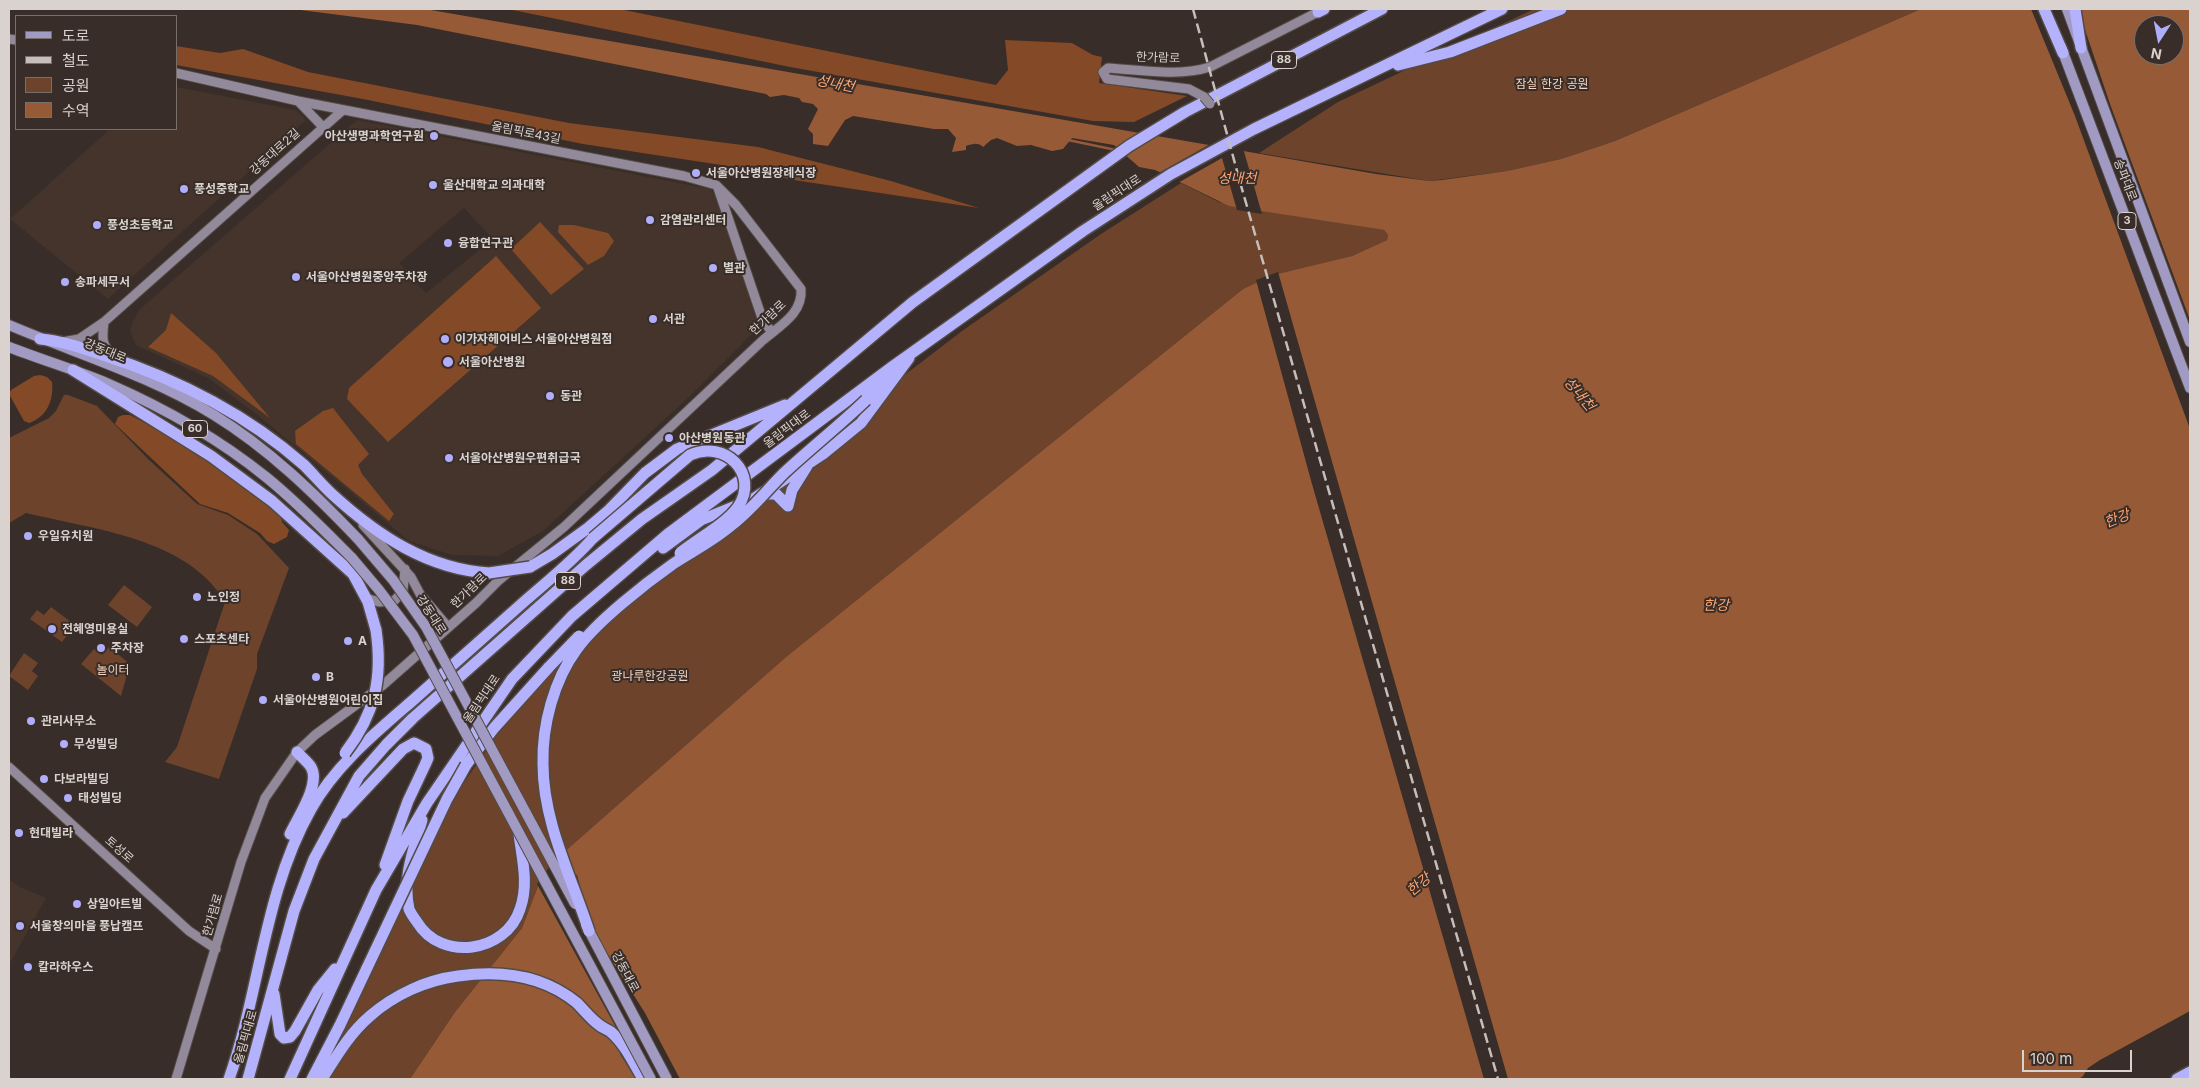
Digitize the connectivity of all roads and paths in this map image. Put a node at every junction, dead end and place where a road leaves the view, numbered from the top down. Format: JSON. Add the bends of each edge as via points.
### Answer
{"nodes":[{"id":1,"x":1382,"y":9,"type":"edge"},
{"id":2,"x":1502,"y":9,"type":"edge"},
{"id":3,"x":1561,"y":9,"type":"edge"},
{"id":4,"x":2046,"y":9,"type":"edge"},
{"id":5,"x":2067,"y":9,"type":"edge"},
{"id":6,"x":2074,"y":9,"type":"edge"},
{"id":7,"x":1319,"y":10,"type":"edge"},
{"id":8,"x":2081,"y":48,"type":"junction"},
{"id":9,"x":2063,"y":53,"type":"joint"},
{"id":10,"x":1380,"y":69,"type":"junction"},
{"id":11,"x":178,"y":73,"type":"edge"},
{"id":12,"x":298,"y":100,"type":"junction"},
{"id":13,"x":1207,"y":100,"type":"dead end"},
{"id":14,"x":343,"y":110,"type":"junction"},
{"id":15,"x":323,"y":127,"type":"junction"},
{"id":16,"x":716,"y":185,"type":"junction"},
{"id":17,"x":104,"y":322,"type":"junction"},
{"id":18,"x":9,"y":325,"type":"edge"},
{"id":19,"x":772,"y":332,"type":"junction"},
{"id":20,"x":40,"y":339,"type":"junction"},
{"id":21,"x":61,"y":342,"type":"junction"},
{"id":22,"x":2190,"y":342,"type":"edge"},
{"id":23,"x":9,"y":347,"type":"edge"},
{"id":24,"x":914,"y":352,"type":"junction"},
{"id":25,"x":122,"y":361,"type":"junction"},
{"id":26,"x":892,"y":367,"type":"junction"},
{"id":27,"x":73,"y":370,"type":"junction"},
{"id":28,"x":2190,"y":388,"type":"edge"},
{"id":29,"x":794,"y":401,"type":"junction"},
{"id":30,"x":809,"y":462,"type":"junction"},
{"id":31,"x":761,"y":494,"type":"junction"},
{"id":32,"x":333,"y":495,"type":"junction"},
{"id":33,"x":592,"y":538,"type":"junction"},
{"id":34,"x":530,"y":567,"type":"junction"},
{"id":35,"x":405,"y":570,"type":"junction"},
{"id":36,"x":403,"y":591,"type":"junction"},
{"id":37,"x":420,"y":594,"type":"junction"},
{"id":38,"x":597,"y":595,"type":"junction"},
{"id":39,"x":366,"y":598,"type":"junction"},
{"id":40,"x":609,"y":617,"type":"junction"},
{"id":41,"x":448,"y":628,"type":"junction"},
{"id":42,"x":572,"y":643,"type":"junction"},
{"id":43,"x":297,"y":752,"type":"junction"},
{"id":44,"x":9,"y":767,"type":"edge"},
{"id":45,"x":323,"y":790,"type":"junction"},
{"id":46,"x":427,"y":804,"type":"junction"},
{"id":47,"x":326,"y":833,"type":"junction"},
{"id":48,"x":519,"y":834,"type":"junction"},
{"id":49,"x":376,"y":890,"type":"junction"},
{"id":50,"x":589,"y":930,"type":"junction"},
{"id":51,"x":216,"y":949,"type":"junction"},
{"id":52,"x":347,"y":954,"type":"junction"},
{"id":53,"x":257,"y":975,"type":"junction"},
{"id":54,"x":273,"y":990,"type":"junction"},
{"id":55,"x":2190,"y":1074,"type":"edge"},
{"id":56,"x":176,"y":1079,"type":"edge"},
{"id":57,"x":229,"y":1079,"type":"edge"},
{"id":58,"x":248,"y":1079,"type":"edge"},
{"id":59,"x":290,"y":1079,"type":"edge"},
{"id":60,"x":312,"y":1079,"type":"edge"},
{"id":61,"x":322,"y":1079,"type":"edge"},
{"id":62,"x":643,"y":1079,"type":"edge"},
{"id":63,"x":651,"y":1079,"type":"edge"},
{"id":64,"x":667,"y":1079,"type":"edge"},
{"id":65,"x":2177,"y":1079,"type":"edge"},
{"id":66,"x":2185,"y":1079,"type":"edge"}],
"edges":[{"from":1,"to":29,"type":"highway","name":"올림픽대로","number":"88","via":[[1185,112],[1129,146],[913,302]]},
{"from":2,"to":10,"type":"highway","name":"올림픽대로","number":"88"},
{"from":3,"to":10,"type":"highway","via":[[1450,52]]},
{"from":4,"to":9,"type":"highway"},
{"from":5,"to":8,"type":"main road","name":"송파대로","number":"3"},
{"from":6,"to":8,"type":"highway"},
{"from":7,"to":13,"type":"street","name":"한가람로","via":[[1210,67],[1176,72],[1108,68],[1103,72],[1106,79],[1189,89]]},
{"from":8,"to":22,"type":"main road","name":"송파대로","number":"3"},
{"from":9,"to":28,"type":"main road","name":"송파대로","number":"3"},
{"from":10,"to":24,"type":"highway","name":"올림픽대로","number":"88","via":[[1254,129],[1171,174],[1083,231]]},
{"from":11,"to":12,"type":"street","name":"올림픽로43길"},
{"from":12,"to":14,"type":"street","name":"올림픽로43길"},
{"from":12,"to":15,"type":"street"},
{"from":14,"to":15,"type":"street","name":"강동대로2길"},
{"from":14,"to":16,"type":"street","name":"올림픽로43길","via":[[684,176]]},
{"from":15,"to":17,"type":"street","name":"강동대로2길"},
{"from":16,"to":19,"type":"street","via":[[763,321]]},
{"from":16,"to":19,"type":"street","name":"한가람로","via":[[736,205],[801,289],[802,297],[796,312]]},
{"from":17,"to":21,"type":"street","name":"강동대로2길","via":[[79,338]]},
{"from":17,"to":25,"type":"street","via":[[102,342],[106,350]]},
{"from":18,"to":20,"type":"main road","name":"강동대로","number":"60"},
{"from":19,"to":41,"type":"street","name":"한가람로","via":[[564,527],[498,581]]},
{"from":20,"to":21,"type":"highway"},
{"from":20,"to":50,"type":"main road","name":"강동대로","number":"60","bridge":true,"via":[[154,384],[213,415],[252,440],[290,471],[358,539],[393,580],[426,627]]},
{"from":21,"to":25,"type":"highway"},
{"from":23,"to":27,"type":"main road","number":"60"},
{"from":24,"to":26,"type":"highway","name":"올림픽대로","number":"88"},
{"from":24,"to":30,"type":"highway","via":[[861,423]]},
{"from":25,"to":32,"type":"highway","via":[[197,392],[238,416],[304,466]]},
{"from":26,"to":38,"type":"highway","name":"올림픽대로","number":"88","via":[[668,534]]},
{"from":26,"to":40,"type":"highway","bridge":true,"via":[[866,400],[795,463],[742,517],[712,541],[672,565]]},
{"from":27,"to":39,"type":"highway","via":[[211,456],[272,501],[352,574]]},
{"from":27,"to":48,"type":"main road","number":"60","bridge":true,"via":[[149,402],[206,436],[265,476],[352,558],[412,636]]},
{"from":29,"to":34,"type":"highway","via":[[677,449],[645,474],[588,528]]},
{"from":29,"to":47,"type":"highway","name":"올림픽대로","number":"88","via":[[712,470],[636,524],[413,718],[359,776]]},
{"from":30,"to":31,"type":"highway"},
{"from":30,"to":31,"type":"highway","via":[[792,490],[788,506],[776,494]]},
{"from":31,"to":38,"type":"highway","via":[[701,520],[638,570]]},
{"from":32,"to":34,"type":"highway","bridge":true,"via":[[391,541],[450,568],[489,573]]},
{"from":32,"to":35,"type":"street"},
{"from":33,"to":34,"type":"highway","via":[[545,565]]},
{"from":33,"to":42,"type":"highway","bridge":true,"via":[[690,455],[704,450],[718,451],[739,467],[744,489],[733,512]]},
{"from":33,"to":45,"type":"highway","via":[[363,743]]},
{"from":35,"to":36,"type":"street"},
{"from":35,"to":37,"type":"street"},
{"from":36,"to":37,"type":"street"},
{"from":36,"to":39,"type":"street","via":[[394,601],[379,602]]},
{"from":37,"to":41,"type":"street"},
{"from":38,"to":46,"type":"highway","name":"올림픽대로","number":"88","via":[[572,616],[512,679]]},
{"from":39,"to":45,"type":"highway","bridge":true,"via":[[376,630],[377,688],[362,728]]},
{"from":40,"to":42,"type":"highway","bridge":true},
{"from":40,"to":50,"type":"highway","bridge":true,"via":[[578,647],[562,675],[548,716],[543,747],[543,782],[551,824]]},
{"from":41,"to":43,"type":"street","name":"한가람로","via":[[383,685]]},
{"from":42,"to":60,"type":"highway","bridge":true,"via":[[517,701],[466,765]]},
{"from":43,"to":51,"type":"street","name":"한가람로","via":[[264,798],[241,862]]},
{"from":43,"to":53,"type":"highway","via":[[310,765],[313,784],[288,839],[275,878],[258,950]]},
{"from":44,"to":51,"type":"street","name":"토성로","via":[[189,931]]},
{"from":45,"to":53,"type":"highway","via":[[303,825],[282,877]]},
{"from":46,"to":48,"type":"highway","via":[[409,868],[410,911],[423,933],[446,946],[482,946],[499,938],[511,927],[520,910],[526,885]]},
{"from":46,"to":49,"type":"highway","name":"올림픽대로","number":"88"},
{"from":47,"to":49,"type":"highway","via":[[396,755],[414,744],[426,748],[425,765],[408,801]]},
{"from":47,"to":54,"type":"highway","name":"올림픽대로","number":"88","via":[[302,886]]},
{"from":48,"to":63,"type":"main road","bridge":true},
{"from":49,"to":52,"type":"highway","name":"올림픽대로","number":"88"},
{"from":50,"to":64,"type":"main road","name":"강동대로","bridge":true},
{"from":51,"to":56,"type":"street","name":"한가람로"},
{"from":52,"to":54,"type":"highway","via":[[318,990],[295,1031],[287,1038],[279,1030]]},
{"from":52,"to":59,"type":"highway","name":"올림픽대로","number":"88"},
{"from":53,"to":57,"type":"highway"},
{"from":54,"to":58,"type":"highway","name":"올림픽대로","number":"88"},
{"from":55,"to":65,"type":"highway"},
{"from":55,"to":66,"type":"highway"},
{"from":61,"to":62,"type":"highway","via":[[359,1026],[379,1009],[435,980],[506,974],[539,982],[576,1003],[612,1033]]}]}
